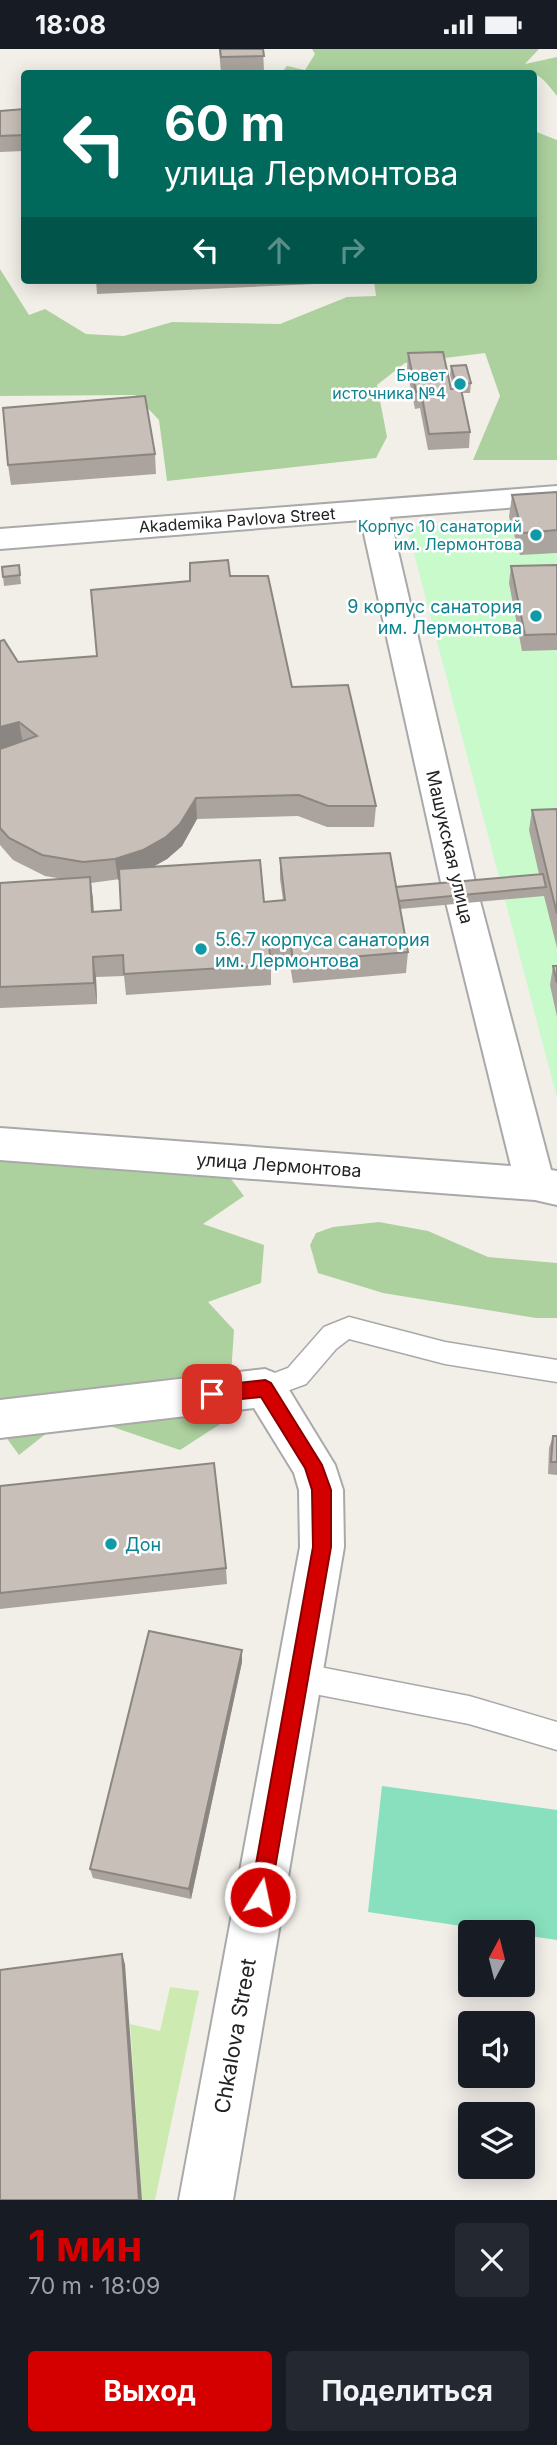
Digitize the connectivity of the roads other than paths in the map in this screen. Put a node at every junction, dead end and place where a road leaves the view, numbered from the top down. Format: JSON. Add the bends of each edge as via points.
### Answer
{"nodes":[{"id":1,"x":557,"y":495,"type":"edge"},
{"id":2,"x":373,"y":509,"type":"junction"},
{"id":3,"x":0,"y":539,"type":"edge"},
{"id":4,"x":0,"y":1144,"type":"edge"},
{"id":5,"x":546,"y":1186,"type":"edge"},
{"id":6,"x":557,"y":1371,"type":"edge"},
{"id":7,"x":265,"y":1388,"type":"junction"},
{"id":8,"x":0,"y":1419,"type":"edge"},
{"id":9,"x":299,"y":1677,"type":"junction"},
{"id":10,"x":557,"y":1736,"type":"edge"},
{"id":11,"x":206,"y":2200,"type":"edge"}],
"edges":[{"from":1,"to":2,"type":"street","name":"Akademika Pavlova Street"},
{"from":2,"to":3,"type":"street","name":"Akademika Pavlova Street"},
{"from":2,"to":5,"type":"street","name":"Машукская улица","via":[[458,882]]},
{"from":4,"to":5,"type":"street","name":"улица Лермонтова"},
{"from":6,"to":7,"type":"lane","via":[[445,1353],[349,1328],[331,1336],[295,1377]]},
{"from":7,"to":8,"type":"street"},
{"from":7,"to":9,"type":"street","name":"Chkalova Street","via":[[313,1465],[321,1490],[322,1547]]},
{"from":9,"to":10,"type":"lane","via":[[469,1710]]},
{"from":9,"to":11,"type":"street","name":"Chkalova Street"}]}
